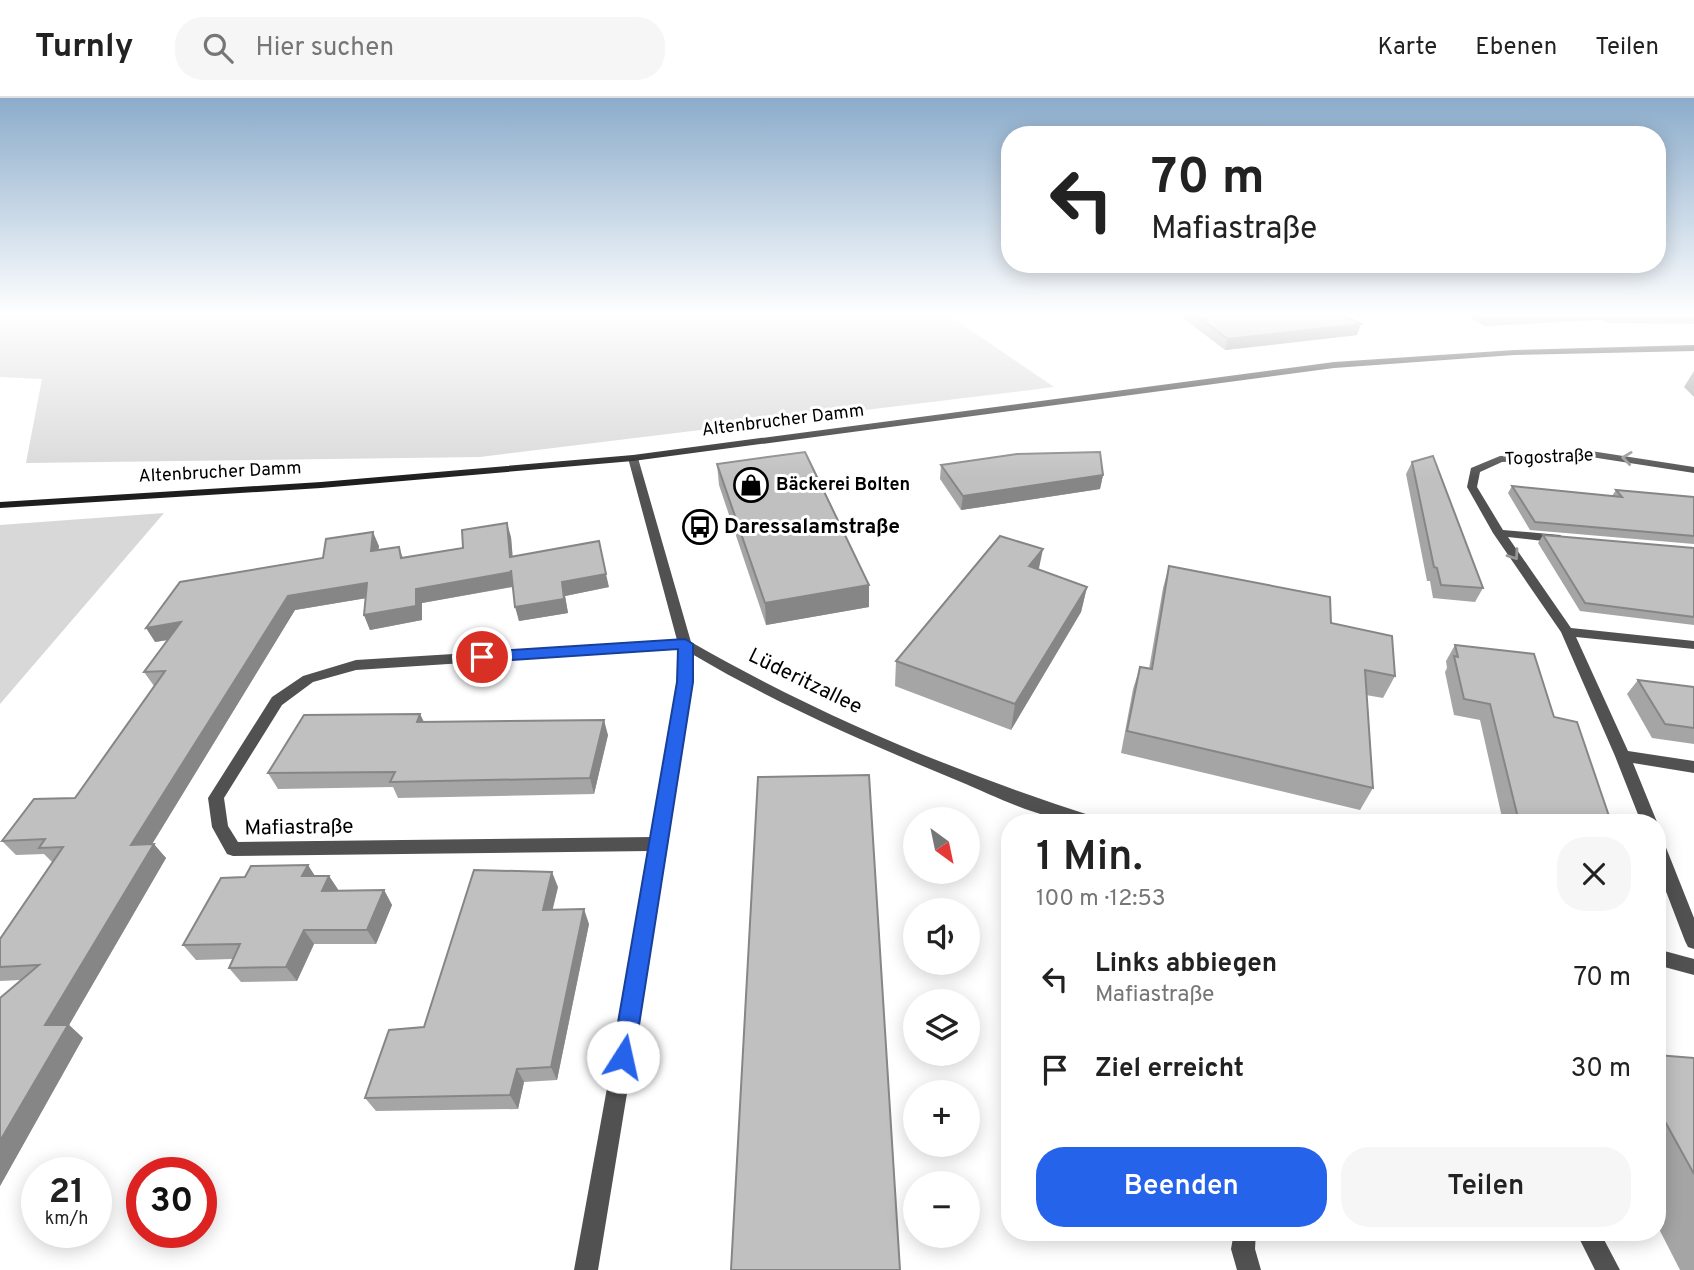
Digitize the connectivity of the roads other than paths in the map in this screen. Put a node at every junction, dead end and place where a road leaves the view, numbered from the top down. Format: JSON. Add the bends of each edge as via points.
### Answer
{"nodes":[{"id":1,"x":1306,"y":369,"type":"edge"},
{"id":2,"x":633,"y":458,"type":"junction"},
{"id":3,"x":1694,"y":470,"type":"edge"},
{"id":4,"x":0,"y":505,"type":"edge"},
{"id":5,"x":1499,"y":533,"type":"junction"},
{"id":6,"x":1580,"y":541,"type":"edge"},
{"id":7,"x":1567,"y":632,"type":"junction"},
{"id":8,"x":685,"y":644,"type":"junction"},
{"id":9,"x":1694,"y":645,"type":"edge"},
{"id":10,"x":1623,"y":756,"type":"junction"},
{"id":11,"x":1694,"y":767,"type":"edge"},
{"id":12,"x":1065,"y":814,"type":"edge"},
{"id":13,"x":1646,"y":814,"type":"edge"},
{"id":14,"x":660,"y":844,"type":"junction"},
{"id":15,"x":1666,"y":868,"type":"edge"},
{"id":16,"x":1694,"y":941,"type":"edge"},
{"id":17,"x":1666,"y":959,"type":"edge"},
{"id":18,"x":1694,"y":967,"type":"edge"},
{"id":19,"x":1244,"y":1241,"type":"edge"},
{"id":20,"x":1592,"y":1241,"type":"edge"},
{"id":21,"x":586,"y":1270,"type":"edge"},
{"id":22,"x":1249,"y":1270,"type":"edge"},
{"id":23,"x":1608,"y":1270,"type":"edge"}],
"edges":[{"from":1,"to":2,"type":"main road","name":"Altenbrucher Damm"},
{"from":2,"to":4,"type":"main road","name":"Altenbrucher Damm","via":[[321,485]]},
{"from":2,"to":8,"type":"street"},
{"from":3,"to":5,"type":"street","name":"Togostraße","one_way":true,"via":[[1591,454],[1500,459],[1475,470],[1472,487]]},
{"from":5,"to":6,"type":"street"},
{"from":5,"to":7,"type":"street","name":"Togostraße","one_way":true},
{"from":7,"to":9,"type":"street"},
{"from":7,"to":10,"type":"street","name":"Togostraße"},
{"from":8,"to":12,"type":"street","name":"Lüderitzallee","via":[[783,700],[872,740]]},
{"from":8,"to":14,"type":"street","via":[[685,682]]},
{"from":8,"to":14,"type":"street","name":"Mafiastraße","via":[[356,665],[308,680],[277,701],[216,798],[220,827],[233,849]]},
{"from":10,"to":11,"type":"street"},
{"from":10,"to":13,"type":"street","name":"Togostraße"},
{"from":14,"to":21,"type":"street"},
{"from":15,"to":16,"type":"street"},
{"from":17,"to":18,"type":"street"},
{"from":19,"to":22,"type":"street"},
{"from":20,"to":23,"type":"street"}]}
